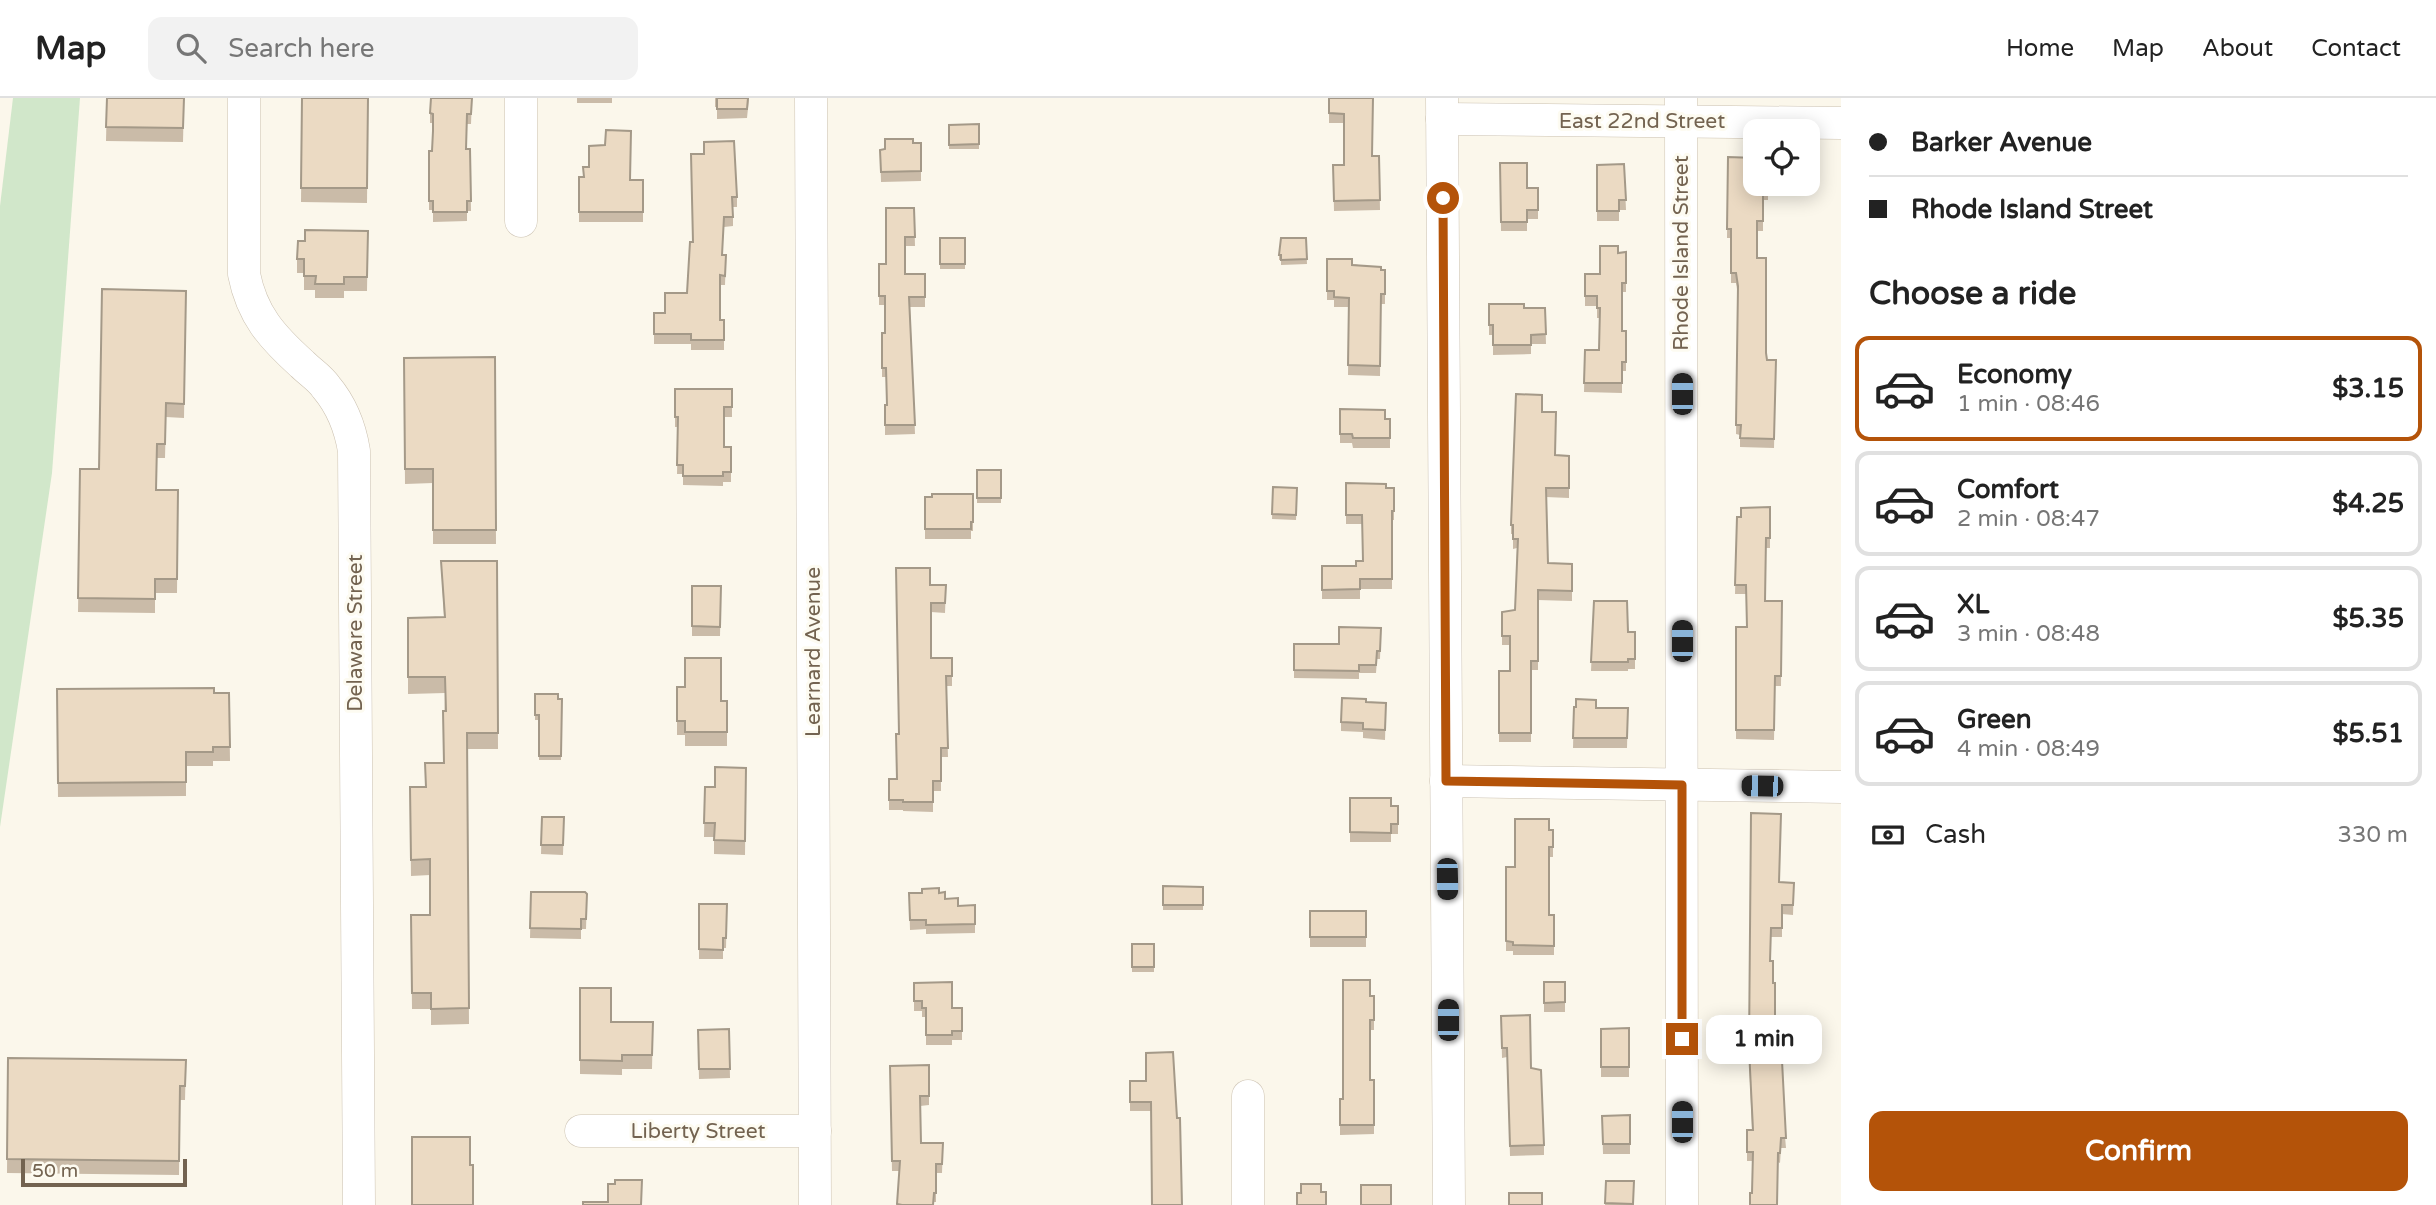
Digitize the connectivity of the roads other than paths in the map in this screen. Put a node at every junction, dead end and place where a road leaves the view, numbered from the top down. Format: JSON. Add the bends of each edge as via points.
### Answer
{"nodes":[{"id":1,"x":244,"y":98,"type":"edge"},
{"id":2,"x":521,"y":98,"type":"edge"},
{"id":3,"x":811,"y":98,"type":"edge"},
{"id":4,"x":1442,"y":109,"type":"edge"},
{"id":5,"x":1681,"y":110,"type":"edge"},
{"id":6,"x":1841,"y":123,"type":"edge"},
{"id":7,"x":522,"y":221,"type":"dead end"},
{"id":8,"x":1446,"y":781,"type":"junction"},
{"id":9,"x":1682,"y":785,"type":"junction"},
{"id":10,"x":1841,"y":787,"type":"edge"},
{"id":11,"x":1248,"y":1096,"type":"dead end"},
{"id":12,"x":581,"y":1131,"type":"dead end"},
{"id":13,"x":815,"y":1131,"type":"junction"},
{"id":14,"x":359,"y":1205,"type":"edge"},
{"id":15,"x":816,"y":1205,"type":"edge"},
{"id":16,"x":1248,"y":1205,"type":"edge"},
{"id":17,"x":1449,"y":1205,"type":"edge"},
{"id":18,"x":1682,"y":1205,"type":"edge"}],
"edges":[{"from":1,"to":14,"type":"street","name":"Delaware Street","via":[[244,274],[248,295],[265,327],[337,401],[354,451]]},
{"from":2,"to":7,"type":"street"},
{"from":3,"to":13,"type":"street","name":"Learnard Avenue"},
{"from":4,"to":5,"type":"street","name":"East 22nd Street"},
{"from":4,"to":8,"type":"street"},
{"from":5,"to":6,"type":"street","name":"East 22nd Street"},
{"from":5,"to":9,"type":"street","name":"Rhode Island Street"},
{"from":8,"to":9,"type":"street"},
{"from":8,"to":17,"type":"street"},
{"from":9,"to":10,"type":"street"},
{"from":9,"to":18,"type":"street","name":"Rhode Island Street"},
{"from":11,"to":16,"type":"street"},
{"from":12,"to":13,"type":"street","name":"Liberty Street"},
{"from":13,"to":15,"type":"street","name":"Learnard Avenue"}]}
